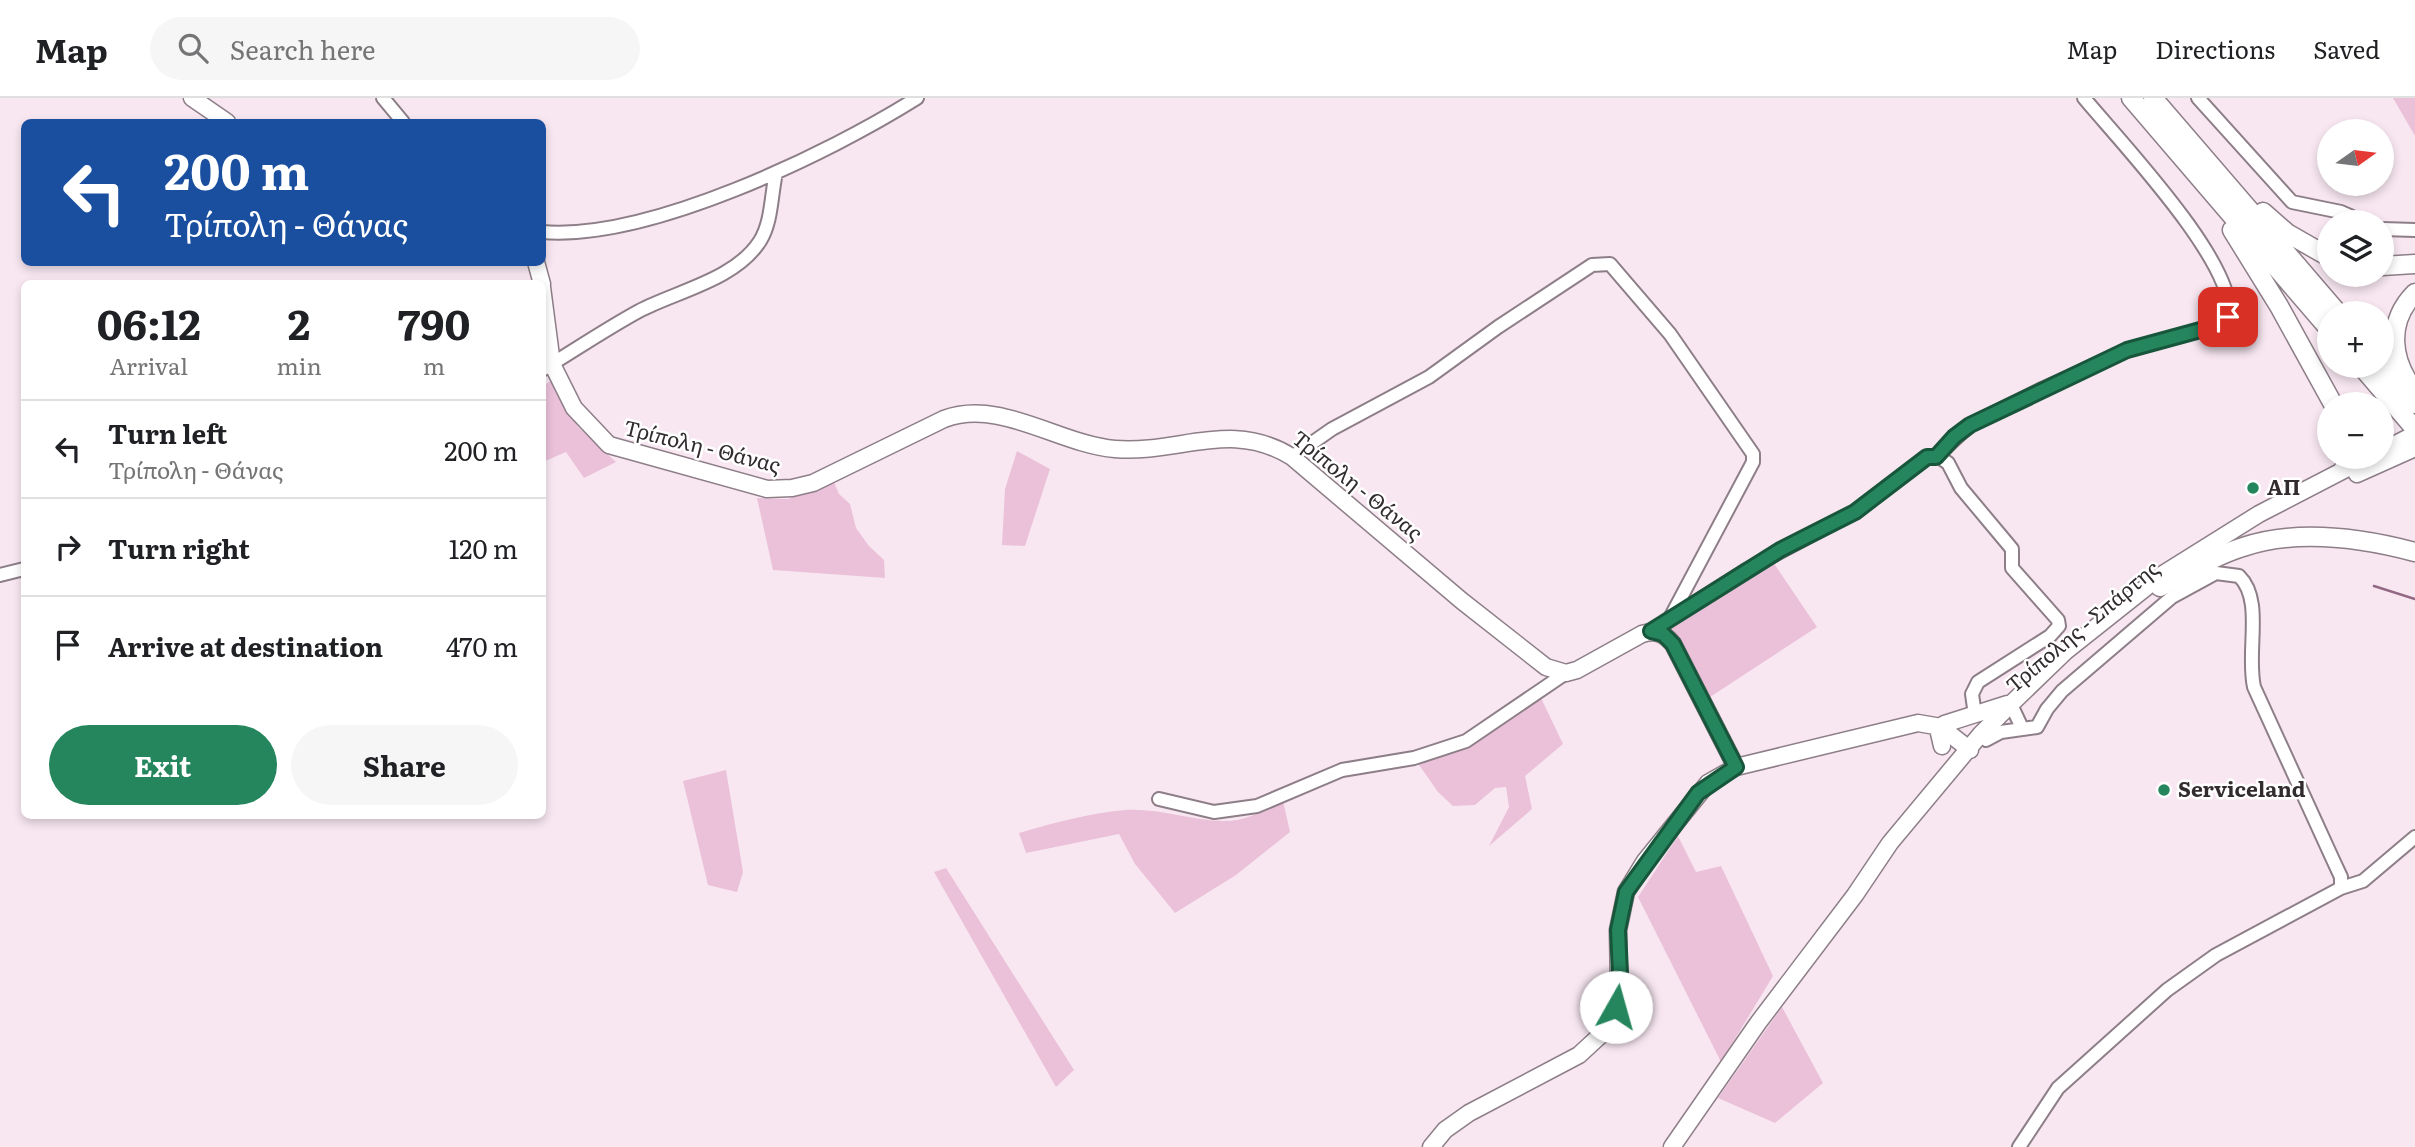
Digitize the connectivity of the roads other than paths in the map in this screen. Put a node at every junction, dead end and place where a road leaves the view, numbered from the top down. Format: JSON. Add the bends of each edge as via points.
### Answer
{"nodes":[{"id":1,"x":192,"y":98,"type":"edge"},
{"id":2,"x":383,"y":98,"type":"edge"},
{"id":3,"x":917,"y":98,"type":"edge"},
{"id":4,"x":2084,"y":98,"type":"edge"},
{"id":5,"x":2131,"y":98,"type":"edge"},
{"id":6,"x":2153,"y":98,"type":"edge"},
{"id":7,"x":2198,"y":98,"type":"edge"},
{"id":8,"x":223,"y":119,"type":"edge"},
{"id":9,"x":400,"y":119,"type":"edge"},
{"id":10,"x":2178,"y":153,"type":"junction"},
{"id":11,"x":2217,"y":172,"type":"junction"},
{"id":12,"x":776,"y":173,"type":"junction"},
{"id":13,"x":2331,"y":210,"type":"edge"},
{"id":14,"x":2394,"y":229,"type":"edge"},
{"id":15,"x":2415,"y":230,"type":"edge"},
{"id":16,"x":546,"y":232,"type":"edge"},
{"id":17,"x":2317,"y":250,"type":"edge"},
{"id":18,"x":2415,"y":264,"type":"edge"},
{"id":19,"x":2394,"y":265,"type":"edge"},
{"id":20,"x":2415,"y":293,"type":"edge"},
{"id":21,"x":2328,"y":301,"type":"edge"},
{"id":22,"x":2317,"y":315,"type":"edge"},
{"id":23,"x":547,"y":368,"type":"edge"},
{"id":24,"x":2374,"y":378,"type":"edge"},
{"id":25,"x":2390,"y":378,"type":"edge"},
{"id":26,"x":2415,"y":391,"type":"edge"},
{"id":27,"x":2326,"y":392,"type":"edge"},
{"id":28,"x":2408,"y":409,"type":"edge"},
{"id":29,"x":2415,"y":431,"type":"edge"},
{"id":30,"x":2394,"y":444,"type":"edge"},
{"id":31,"x":2415,"y":448,"type":"edge"},
{"id":32,"x":1292,"y":457,"type":"junction"},
{"id":33,"x":1936,"y":457,"type":"junction"},
{"id":34,"x":2334,"y":469,"type":"edge"},
{"id":35,"x":2415,"y":552,"type":"edge"},
{"id":36,"x":21,"y":570,"type":"edge"},
{"id":37,"x":0,"y":575,"type":"edge"},
{"id":38,"x":2160,"y":587,"type":"junction"},
{"id":39,"x":1669,"y":620,"type":"junction"},
{"id":40,"x":1651,"y":631,"type":"junction"},
{"id":41,"x":1566,"y":673,"type":"junction"},
{"id":42,"x":2013,"y":706,"type":"junction"},
{"id":43,"x":1975,"y":715,"type":"junction"},
{"id":44,"x":1941,"y":727,"type":"junction"},
{"id":45,"x":1897,"y":729,"type":"junction"},
{"id":46,"x":2022,"y":729,"type":"junction"},
{"id":47,"x":1986,"y":740,"type":"junction"},
{"id":48,"x":1942,"y":746,"type":"junction"},
{"id":49,"x":1965,"y":755,"type":"junction"},
{"id":50,"x":1736,"y":767,"type":"junction"},
{"id":51,"x":1159,"y":799,"type":"dead end"},
{"id":52,"x":2415,"y":837,"type":"edge"},
{"id":53,"x":2341,"y":888,"type":"junction"},
{"id":54,"x":1431,"y":1147,"type":"edge"},
{"id":55,"x":1672,"y":1147,"type":"edge"},
{"id":56,"x":2019,"y":1147,"type":"edge"}],
"edges":[{"from":1,"to":8,"type":"main road"},
{"from":2,"to":9,"type":"street"},
{"from":3,"to":12,"type":"street"},
{"from":4,"to":33,"type":"street","via":[[2205,247],[2225,289],[2228,317],[2215,326],[2127,350],[2042,389],[1970,425]]},
{"from":5,"to":10,"type":"highway"},
{"from":6,"to":11,"type":"highway"},
{"from":7,"to":13,"type":"street","via":[[2292,202]]},
{"from":10,"to":22,"type":"highway"},
{"from":10,"to":27,"type":"highway","via":[[2265,281]]},
{"from":11,"to":17,"type":"highway","via":[[2287,233]]},
{"from":11,"to":21,"type":"highway"},
{"from":12,"to":16,"type":"street","via":[[641,219],[595,229]]},
{"from":12,"to":23,"type":"street","via":[[765,232],[739,262],[629,316]]},
{"from":14,"to":15,"type":"street"},
{"from":18,"to":19,"type":"highway"},
{"from":20,"to":26,"type":"highway","via":[[2401,312],[2394,338],[2399,364]]},
{"from":23,"to":32,"type":"main road","name":"Τρίπολη - Θάνας","via":[[574,408],[609,445],[767,489],[813,483],[944,419],[967,413],[996,416],[1114,449],[1238,438],[1272,444]]},
{"from":24,"to":28,"type":"highway"},
{"from":25,"to":28,"type":"highway"},
{"from":28,"to":29,"type":"highway"},
{"from":29,"to":30,"type":"main road"},
{"from":31,"to":38,"type":"main road","name":"Τρίπολης - Σπάρτης","via":[[2258,526]]},
{"from":32,"to":39,"type":"street","via":[[1332,429],[1429,377],[1592,265],[1610,264],[1670,334],[1753,454],[1753,462]]},
{"from":32,"to":41,"type":"main road","name":"Τρίπολη - Θάνας","via":[[1529,654],[1546,667]]},
{"from":33,"to":39,"type":"street","via":[[1927,457],[1855,512],[1780,550]]},
{"from":33,"to":43,"type":"street","via":[[1948,463],[1961,488],[2010,546],[2012,568],[2059,626],[1973,688]]},
{"from":34,"to":42,"type":"main road","name":"Τρίπολης - Σπάρτης","via":[[2163,574],[2066,651]]},
{"from":35,"to":38,"type":"highway","via":[[2281,538],[2224,554]]},
{"from":36,"to":37,"type":"street"},
{"from":38,"to":42,"type":"main road","name":"Τρίπολης - Σπάρτης"},
{"from":39,"to":40,"type":"street"},
{"from":40,"to":41,"type":"main road"},
{"from":40,"to":50,"type":"main road","via":[[1663,634],[1673,644]]},
{"from":41,"to":51,"type":"street","via":[[1466,741],[1414,758],[1342,770],[1257,806],[1214,812]]},
{"from":42,"to":43,"type":"main road"},
{"from":42,"to":46,"type":"street"},
{"from":42,"to":47,"type":"main road","name":"Τρίπολης - Σπάρτης"},
{"from":42,"to":49,"type":"main road","name":"Τρίπολης - Σπάρτης"},
{"from":43,"to":44,"type":"main road"},
{"from":44,"to":45,"type":"main road","via":[[1926,723]]},
{"from":44,"to":48,"type":"main road"},
{"from":44,"to":49,"type":"main road"},
{"from":45,"to":48,"type":"main road","via":[[1918,732]]},
{"from":45,"to":50,"type":"main road"},
{"from":46,"to":47,"type":"street"},
{"from":46,"to":53,"type":"street","via":[[2037,727],[2062,691],[2172,597],[2204,577],[2217,573],[2239,576],[2254,604],[2250,667],[2254,687],[2341,877]]},
{"from":47,"to":49,"type":"main road","name":"Τρίπολης - Σπάρτης"},
{"from":48,"to":49,"type":"main road"},
{"from":49,"to":55,"type":"main road","name":"Τρίπολης - Σπάρτης","via":[[1890,843]]},
{"from":50,"to":54,"type":"main road","via":[[1698,793],[1626,892],[1618,930],[1619,989],[1605,1031],[1579,1055],[1458,1120]]},
{"from":52,"to":53,"type":"street","via":[[2363,881]]},
{"from":53,"to":56,"type":"street","via":[[2216,955],[2167,990],[2058,1088]]}]}
